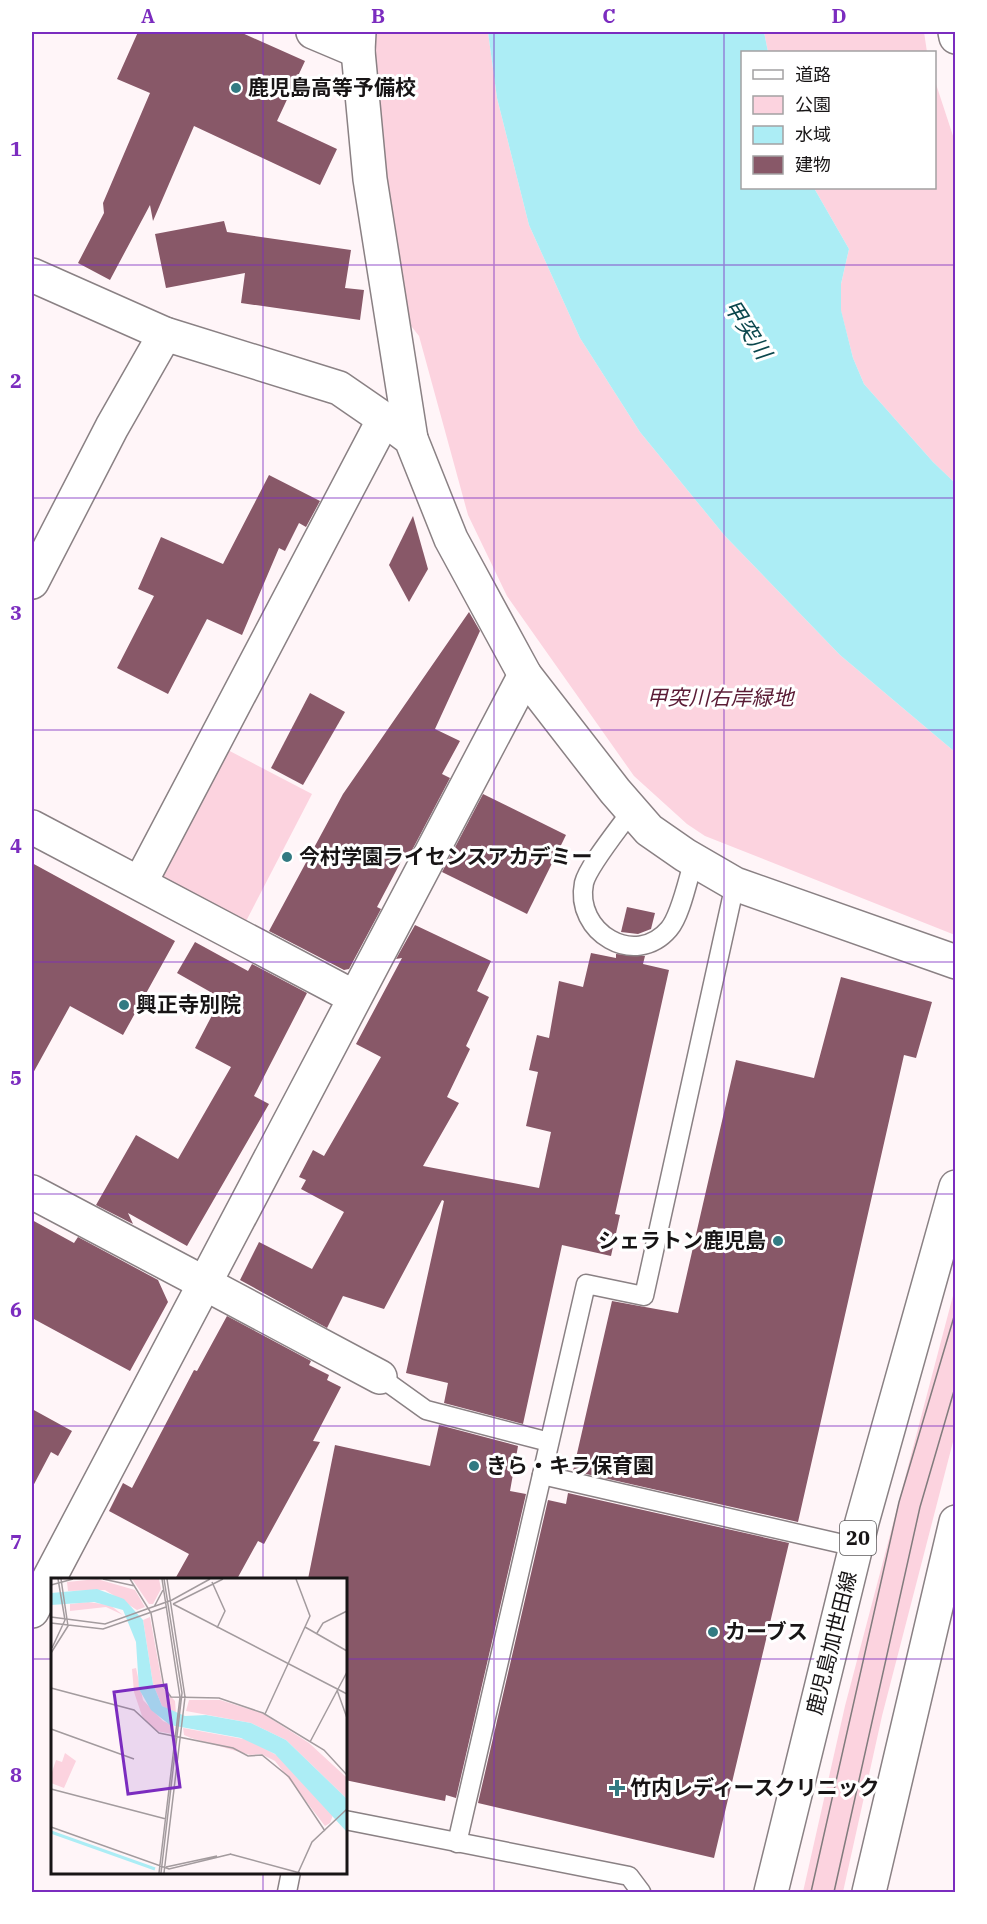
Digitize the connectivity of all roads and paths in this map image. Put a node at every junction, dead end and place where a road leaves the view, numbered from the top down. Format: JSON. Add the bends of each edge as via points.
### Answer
{"nodes":[{"id":1,"x":313,"y":32,"type":"edge"},
{"id":2,"x":954,"y":32,"type":"edge"},
{"id":3,"x":956,"y":37,"type":"edge"},
{"id":4,"x":358,"y":41,"type":"edge"},
{"id":5,"x":32,"y":275,"type":"edge"},
{"id":6,"x":165,"y":334,"type":"junction"},
{"id":7,"x":384,"y":419,"type":"junction"},
{"id":8,"x":411,"y":439,"type":"junction"},
{"id":9,"x":32,"y":582,"type":"edge"},
{"id":10,"x":525,"y":675,"type":"junction"},
{"id":11,"x":632,"y":810,"type":"junction"},
{"id":12,"x":32,"y":827,"type":"edge"},
{"id":13,"x":694,"y":860,"type":"junction"},
{"id":14,"x":140,"y":883,"type":"junction"},
{"id":15,"x":735,"y":884,"type":"junction"},
{"id":16,"x":956,"y":962,"type":"edge"},
{"id":17,"x":354,"y":997,"type":"junction"},
{"id":18,"x":956,"y":1187,"type":"edge"},
{"id":19,"x":32,"y":1192,"type":"edge"},
{"id":20,"x":204,"y":1283,"type":"junction"},
{"id":21,"x":380,"y":1377,"type":"joint"},
{"id":22,"x":549,"y":1442,"type":"junction"},
{"id":23,"x":542,"y":1475,"type":"junction"},
{"id":24,"x":954,"y":1532,"type":"edge"},
{"id":25,"x":856,"y":1547,"type":"junction"},
{"id":26,"x":32,"y":1611,"type":"edge"},
{"id":27,"x":346,"y":1820,"type":"edge"},
{"id":28,"x":457,"y":1844,"type":"junction"},
{"id":29,"x":291,"y":1873,"type":"edge"},
{"id":30,"x":286,"y":1893,"type":"edge"},
{"id":31,"x":641,"y":1893,"type":"edge"},
{"id":32,"x":771,"y":1893,"type":"edge"},
{"id":33,"x":869,"y":1893,"type":"edge"}],
"edges":[{"from":1,"to":4,"type":"street"},
{"from":2,"to":3,"type":"street"},
{"from":4,"to":8,"type":"street","via":[[369,179]]},
{"from":5,"to":6,"type":"street"},
{"from":6,"to":7,"type":"street","via":[[339,388]]},
{"from":6,"to":9,"type":"street"},
{"from":7,"to":8,"type":"street"},
{"from":7,"to":14,"type":"street"},
{"from":8,"to":10,"type":"street","via":[[451,539]]},
{"from":10,"to":11,"type":"street"},
{"from":10,"to":17,"type":"street"},
{"from":11,"to":13,"type":"street","via":[[649,830]]},
{"from":11,"to":13,"type":"lane","via":[[585,880],[582,900],[596,930],[610,940],[634,946],[658,938],[670,928]]},
{"from":12,"to":14,"type":"street"},
{"from":13,"to":15,"type":"street"},
{"from":14,"to":17,"type":"street"},
{"from":15,"to":16,"type":"street"},
{"from":15,"to":22,"type":"lane","via":[[644,1296],[586,1284]]},
{"from":17,"to":20,"type":"street"},
{"from":18,"to":25,"type":"street","name":"鹿児島加世田線","number":"20"},
{"from":19,"to":20,"type":"street"},
{"from":20,"to":21,"type":"street"},
{"from":20,"to":26,"type":"street"},
{"from":21,"to":22,"type":"lane","via":[[426,1410]]},
{"from":22,"to":23,"type":"lane"},
{"from":23,"to":25,"type":"lane"},
{"from":23,"to":28,"type":"lane"},
{"from":24,"to":33,"type":"street"},
{"from":25,"to":32,"type":"street","name":"鹿児島加世田線","number":"20"},
{"from":27,"to":28,"type":"lane"},
{"from":28,"to":31,"type":"lane","via":[[629,1876]]},
{"from":29,"to":30,"type":"lane"}]}
